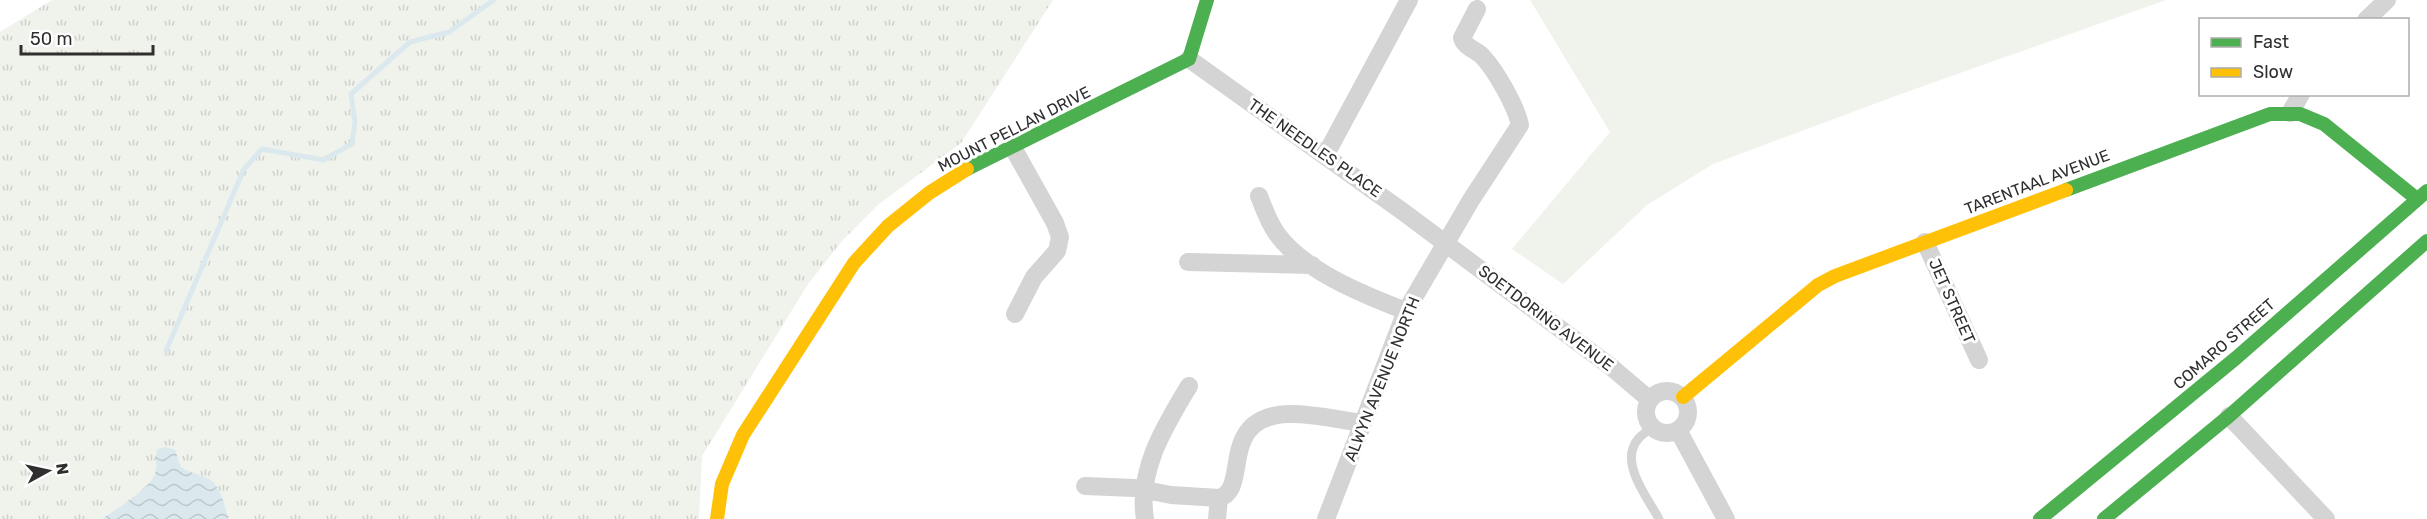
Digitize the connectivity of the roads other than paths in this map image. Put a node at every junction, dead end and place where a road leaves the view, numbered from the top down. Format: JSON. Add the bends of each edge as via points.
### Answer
{"nodes":[{"id":1,"x":1207,"y":0,"type":"edge"},
{"id":2,"x":1409,"y":0,"type":"edge"},
{"id":3,"x":2387,"y":0,"type":"edge"},
{"id":4,"x":1477,"y":9,"type":"dead end"},
{"id":5,"x":2368,"y":18,"type":"edge"},
{"id":6,"x":1189,"y":59,"type":"junction"},
{"id":7,"x":2300,"y":96,"type":"edge"},
{"id":8,"x":2290,"y":113,"type":"junction"},
{"id":9,"x":1012,"y":146,"type":"junction"},
{"id":10,"x":1325,"y":156,"type":"junction"},
{"id":11,"x":2422,"y":195,"type":"edge"},
{"id":12,"x":1259,"y":196,"type":"dead end"},
{"id":13,"x":1443,"y":241,"type":"junction"},
{"id":14,"x":2427,"y":241,"type":"edge"},
{"id":15,"x":1925,"y":242,"type":"junction"},
{"id":16,"x":1188,"y":262,"type":"dead end"},
{"id":17,"x":1313,"y":265,"type":"junction"},
{"id":18,"x":1406,"y":311,"type":"junction"},
{"id":19,"x":1015,"y":314,"type":"dead end"},
{"id":20,"x":1979,"y":360,"type":"dead end"},
{"id":21,"x":1190,"y":386,"type":"dead end"},
{"id":22,"x":1683,"y":397,"type":"junction"},
{"id":23,"x":1650,"y":400,"type":"junction"},
{"id":24,"x":2229,"y":416,"type":"junction"},
{"id":25,"x":1363,"y":423,"type":"junction"},
{"id":26,"x":1652,"y":426,"type":"junction"},
{"id":27,"x":1678,"y":430,"type":"junction"},
{"id":28,"x":1085,"y":486,"type":"dead end"},
{"id":29,"x":1144,"y":490,"type":"junction"},
{"id":30,"x":1219,"y":498,"type":"junction"},
{"id":31,"x":717,"y":519,"type":"edge"},
{"id":32,"x":1145,"y":519,"type":"edge"},
{"id":33,"x":1216,"y":519,"type":"edge"},
{"id":34,"x":1326,"y":519,"type":"edge"},
{"id":35,"x":1659,"y":519,"type":"edge"},
{"id":36,"x":1725,"y":519,"type":"edge"},
{"id":37,"x":2040,"y":519,"type":"edge"},
{"id":38,"x":2104,"y":519,"type":"edge"},
{"id":39,"x":2326,"y":519,"type":"edge"}],
"edges":[{"from":1,"to":6,"type":"street"},
{"from":2,"to":10,"type":"street"},
{"from":3,"to":5,"type":"street"},
{"from":4,"to":13,"type":"street","name":"ALWYN AVENUE NORTH","via":[[1463,43],[1483,56],[1499,79],[1520,125]]},
{"from":6,"to":9,"type":"street","name":"MOUNT PELLAN DRIVE"},
{"from":6,"to":10,"type":"street","name":"THE NEEDLES PLACE"},
{"from":7,"to":8,"type":"street"},
{"from":8,"to":11,"type":"street","name":"TARENTAAL AVENUE","via":[[2324,124]]},
{"from":8,"to":15,"type":"street","name":"TARENTAAL AVENUE","via":[[2270,114],[2231,127]]},
{"from":9,"to":19,"type":"street","via":[[1060,237],[1057,251],[1034,277]]},
{"from":9,"to":31,"type":"street","name":"MOUNT PELLAN DRIVE","via":[[928,193],[888,226],[854,263],[736,449],[722,484]]},
{"from":10,"to":13,"type":"street","name":"THE NEEDLES PLACE"},
{"from":11,"to":37,"type":"street","name":"COMARO STREET","via":[[2236,358]]},
{"from":12,"to":17,"type":"street","via":[[1276,232],[1296,254]]},
{"from":13,"to":18,"type":"street","name":"ALWYN AVENUE NORTH"},
{"from":13,"to":23,"type":"street","name":"SOETDORING AVENUE"},
{"from":14,"to":24,"type":"street"},
{"from":15,"to":20,"type":"street","name":"JET STREET"},
{"from":15,"to":22,"type":"street","name":"TARENTAAL AVENUE","via":[[1818,285]]},
{"from":16,"to":17,"type":"street"},
{"from":17,"to":18,"type":"street","via":[[1356,293]]},
{"from":18,"to":25,"type":"street","name":"ALWYN AVENUE NORTH"},
{"from":21,"to":29,"type":"street","via":[[1149,462]]},
{"from":22,"to":23,"type":"street","via":[[1666,391]]},
{"from":22,"to":27,"type":"street","via":[[1688,415]]},
{"from":23,"to":26,"type":"street","via":[[1647,418]]},
{"from":24,"to":38,"type":"street"},
{"from":24,"to":39,"type":"street"},
{"from":25,"to":30,"type":"street","via":[[1299,414],[1261,420],[1245,435],[1232,488]]},
{"from":25,"to":34,"type":"street","name":"ALWYN AVENUE NORTH"},
{"from":26,"to":27,"type":"street","via":[[1660,432]]},
{"from":26,"to":35,"type":"lane","via":[[1637,440],[1631,456],[1634,471]]},
{"from":27,"to":36,"type":"street"},
{"from":28,"to":29,"type":"street"},
{"from":29,"to":30,"type":"street"},
{"from":29,"to":32,"type":"street"},
{"from":30,"to":33,"type":"street"}]}
